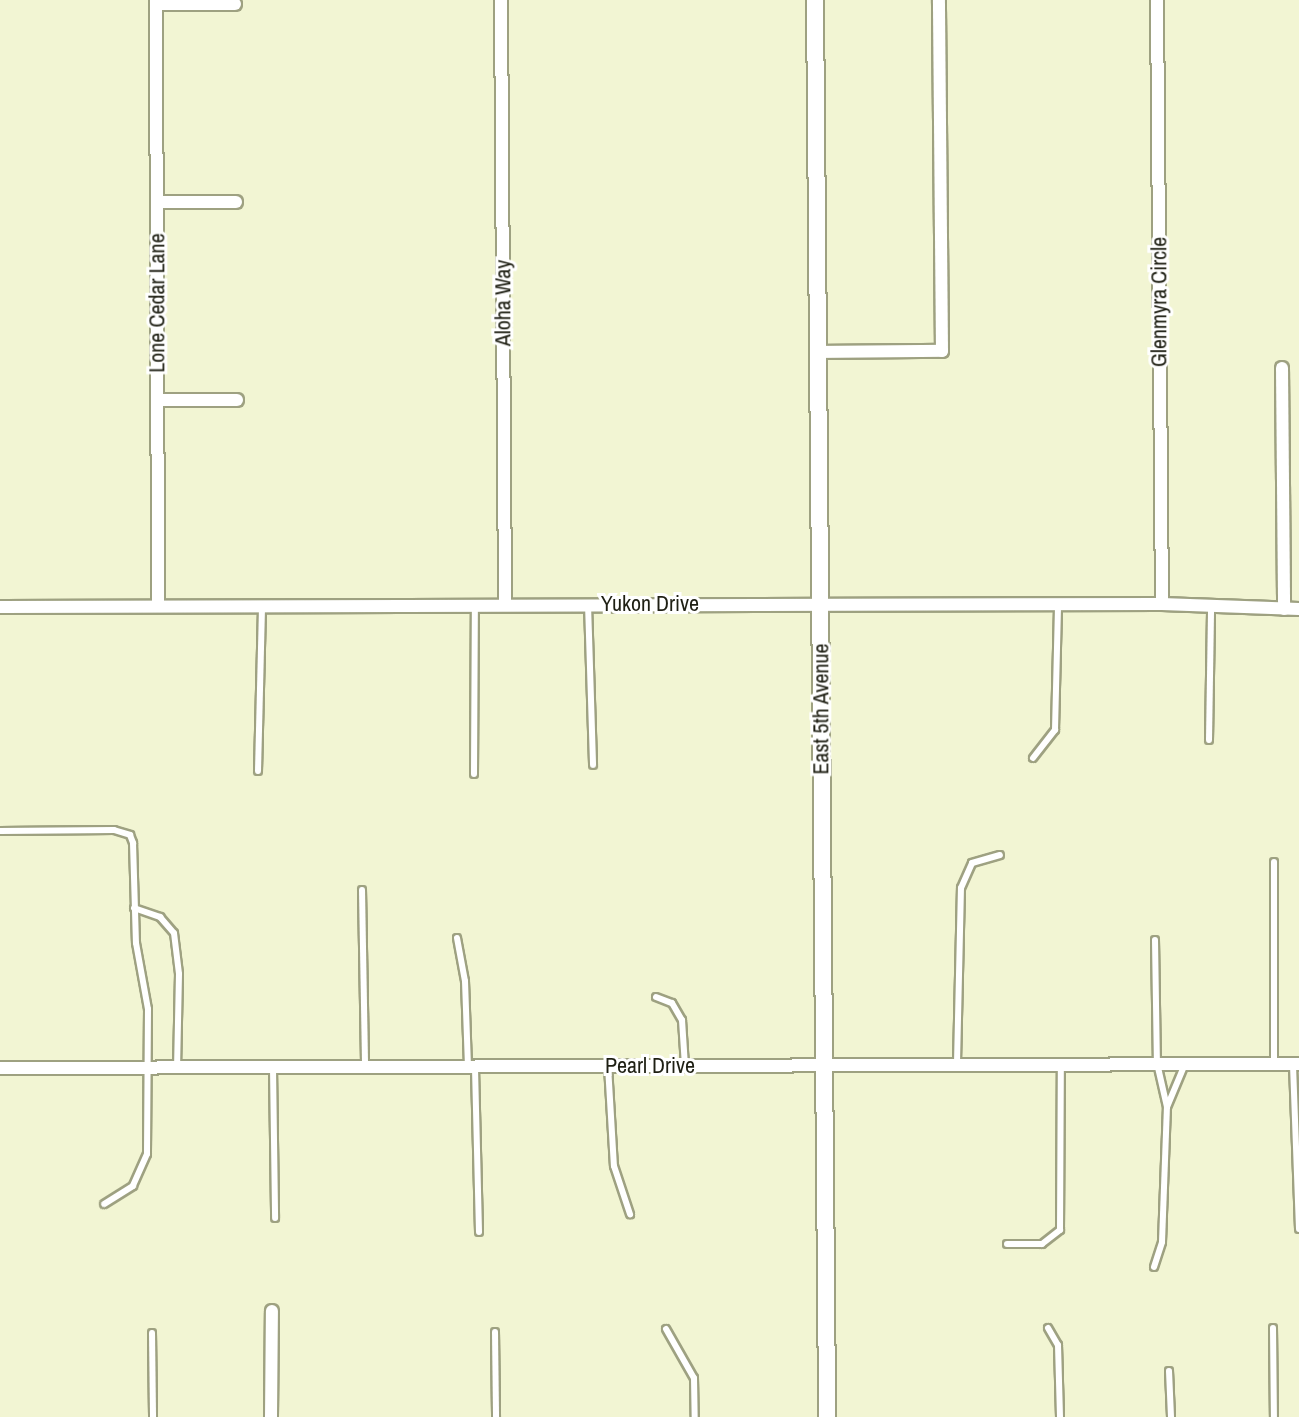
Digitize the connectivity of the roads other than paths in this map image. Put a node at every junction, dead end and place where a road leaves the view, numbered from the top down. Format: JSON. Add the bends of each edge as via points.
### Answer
{"nodes":[{"id":1,"x":501,"y":0,"type":"edge"},
{"id":2,"x":815,"y":0,"type":"edge"},
{"id":3,"x":939,"y":0,"type":"edge"},
{"id":4,"x":1157,"y":0,"type":"edge"},
{"id":5,"x":156,"y":2,"type":"edge"},
{"id":6,"x":235,"y":4,"type":"dead end"},
{"id":7,"x":157,"y":202,"type":"junction"},
{"id":8,"x":236,"y":202,"type":"dead end"},
{"id":9,"x":819,"y":352,"type":"junction"},
{"id":10,"x":1282,"y":368,"type":"dead end"},
{"id":11,"x":157,"y":400,"type":"junction"},
{"id":12,"x":237,"y":400,"type":"dead end"},
{"id":13,"x":588,"y":604,"type":"junction"},
{"id":14,"x":1162,"y":604,"type":"junction"},
{"id":15,"x":262,"y":605,"type":"junction"},
{"id":16,"x":475,"y":605,"type":"junction"},
{"id":17,"x":505,"y":605,"type":"junction"},
{"id":18,"x":821,"y":605,"type":"junction"},
{"id":19,"x":1058,"y":605,"type":"junction"},
{"id":20,"x":158,"y":606,"type":"junction"},
{"id":21,"x":0,"y":607,"type":"edge"},
{"id":22,"x":1211,"y":607,"type":"junction"},
{"id":23,"x":1284,"y":609,"type":"junction"},
{"id":24,"x":1299,"y":609,"type":"edge"},
{"id":25,"x":1209,"y":740,"type":"dead end"},
{"id":26,"x":1033,"y":758,"type":"dead end"},
{"id":27,"x":593,"y":765,"type":"dead end"},
{"id":28,"x":258,"y":771,"type":"dead end"},
{"id":29,"x":474,"y":774,"type":"dead end"},
{"id":30,"x":0,"y":831,"type":"edge"},
{"id":31,"x":1000,"y":855,"type":"dead end"},
{"id":32,"x":1274,"y":862,"type":"dead end"},
{"id":33,"x":362,"y":890,"type":"dead end"},
{"id":34,"x":134,"y":908,"type":"junction"},
{"id":35,"x":457,"y":938,"type":"dead end"},
{"id":36,"x":1155,"y":940,"type":"dead end"},
{"id":37,"x":656,"y":997,"type":"dead end"},
{"id":38,"x":957,"y":1063,"type":"junction"},
{"id":39,"x":1061,"y":1063,"type":"junction"},
{"id":40,"x":1157,"y":1063,"type":"junction"},
{"id":41,"x":1185,"y":1064,"type":"junction"},
{"id":42,"x":1274,"y":1064,"type":"junction"},
{"id":43,"x":1296,"y":1064,"type":"edge"},
{"id":44,"x":608,"y":1066,"type":"junction"},
{"id":45,"x":685,"y":1066,"type":"junction"},
{"id":46,"x":177,"y":1067,"type":"junction"},
{"id":47,"x":365,"y":1067,"type":"junction"},
{"id":48,"x":471,"y":1067,"type":"junction"},
{"id":49,"x":0,"y":1068,"type":"edge"},
{"id":50,"x":149,"y":1068,"type":"junction"},
{"id":51,"x":273,"y":1068,"type":"junction"},
{"id":52,"x":823,"y":1068,"type":"junction"},
{"id":53,"x":1167,"y":1107,"type":"junction"},
{"id":54,"x":104,"y":1204,"type":"dead end"},
{"id":55,"x":630,"y":1214,"type":"dead end"},
{"id":56,"x":275,"y":1218,"type":"dead end"},
{"id":57,"x":1299,"y":1229,"type":"edge"},
{"id":58,"x":479,"y":1232,"type":"dead end"},
{"id":59,"x":1007,"y":1244,"type":"dead end"},
{"id":60,"x":1154,"y":1267,"type":"dead end"},
{"id":61,"x":272,"y":1311,"type":"dead end"},
{"id":62,"x":1048,"y":1328,"type":"dead end"},
{"id":63,"x":1273,"y":1328,"type":"dead end"},
{"id":64,"x":666,"y":1329,"type":"dead end"},
{"id":65,"x":495,"y":1332,"type":"dead end"},
{"id":66,"x":152,"y":1333,"type":"dead end"},
{"id":67,"x":1169,"y":1371,"type":"dead end"},
{"id":68,"x":153,"y":1417,"type":"edge"},
{"id":69,"x":271,"y":1417,"type":"edge"},
{"id":70,"x":496,"y":1417,"type":"edge"},
{"id":71,"x":695,"y":1417,"type":"edge"},
{"id":72,"x":827,"y":1417,"type":"edge"},
{"id":73,"x":1060,"y":1417,"type":"edge"},
{"id":74,"x":1171,"y":1417,"type":"edge"},
{"id":75,"x":1274,"y":1417,"type":"edge"}],
"edges":[{"from":1,"to":17,"type":"street","name":"Aloha Way"},
{"from":2,"to":9,"type":"street","name":"East 5th Avenue"},
{"from":3,"to":9,"type":"street","via":[[942,351]]},
{"from":4,"to":14,"type":"street","name":"Glenmyra Circle"},
{"from":5,"to":6,"type":"street"},
{"from":5,"to":7,"type":"street","name":"Lone Cedar Lane"},
{"from":7,"to":8,"type":"street"},
{"from":7,"to":11,"type":"street","name":"Lone Cedar Lane"},
{"from":9,"to":18,"type":"street","name":"East 5th Avenue"},
{"from":10,"to":23,"type":"street"},
{"from":11,"to":12,"type":"street"},
{"from":11,"to":20,"type":"street","name":"Lone Cedar Lane"},
{"from":13,"to":17,"type":"street","name":"Yukon Drive"},
{"from":13,"to":18,"type":"street","name":"Yukon Drive"},
{"from":13,"to":27,"type":"lane"},
{"from":14,"to":19,"type":"street","name":"Yukon Drive"},
{"from":14,"to":22,"type":"street","name":"Yukon Drive"},
{"from":15,"to":16,"type":"street","name":"Yukon Drive"},
{"from":15,"to":20,"type":"street","name":"Yukon Drive"},
{"from":15,"to":28,"type":"lane"},
{"from":16,"to":17,"type":"street","name":"Yukon Drive"},
{"from":16,"to":29,"type":"lane"},
{"from":18,"to":19,"type":"street","name":"Yukon Drive"},
{"from":18,"to":52,"type":"street","name":"East 5th Avenue"},
{"from":19,"to":26,"type":"lane","via":[[1055,730]]},
{"from":20,"to":21,"type":"street","name":"Yukon Drive"},
{"from":22,"to":23,"type":"street","name":"Yukon Drive"},
{"from":22,"to":25,"type":"lane"},
{"from":23,"to":24,"type":"street","name":"Yukon Drive"},
{"from":30,"to":34,"type":"lane","via":[[124,832],[135,853]]},
{"from":31,"to":38,"type":"lane","via":[[972,863],[961,888]]},
{"from":32,"to":42,"type":"lane"},
{"from":33,"to":47,"type":"lane"},
{"from":34,"to":46,"type":"lane","via":[[160,917],[174,933],[179,974]]},
{"from":34,"to":50,"type":"lane","via":[[148,1009]]},
{"from":35,"to":48,"type":"lane"},
{"from":36,"to":40,"type":"lane"},
{"from":37,"to":45,"type":"lane","via":[[677,1010]]},
{"from":38,"to":39,"type":"street","name":"Pearl Drive"},
{"from":38,"to":52,"type":"street","name":"Pearl Drive"},
{"from":39,"to":40,"type":"street","name":"Pearl Drive"},
{"from":39,"to":59,"type":"lane","via":[[1060,1230],[1042,1244]]},
{"from":40,"to":41,"type":"street","name":"Pearl Drive"},
{"from":40,"to":53,"type":"lane"},
{"from":41,"to":42,"type":"street","name":"Pearl Drive"},
{"from":41,"to":53,"type":"lane"},
{"from":42,"to":43,"type":"street","name":"Pearl Drive"},
{"from":43,"to":57,"type":"lane"},
{"from":44,"to":45,"type":"street","name":"Pearl Drive"},
{"from":44,"to":48,"type":"street","name":"Pearl Drive"},
{"from":44,"to":55,"type":"lane","via":[[614,1166]]},
{"from":45,"to":52,"type":"street","name":"Pearl Drive"},
{"from":46,"to":50,"type":"street","name":"Pearl Drive"},
{"from":46,"to":51,"type":"street","name":"Pearl Drive"},
{"from":47,"to":48,"type":"street","name":"Pearl Drive"},
{"from":47,"to":51,"type":"street","name":"Pearl Drive"},
{"from":48,"to":58,"type":"lane"},
{"from":49,"to":50,"type":"street","name":"Pearl Drive"},
{"from":50,"to":54,"type":"lane","via":[[147,1154],[141,1173],[133,1186]]},
{"from":51,"to":56,"type":"lane"},
{"from":52,"to":72,"type":"street","name":"East 5th Avenue"},
{"from":53,"to":60,"type":"lane","via":[[1162,1242]]},
{"from":61,"to":69,"type":"street"},
{"from":62,"to":73,"type":"lane","via":[[1058,1345]]},
{"from":63,"to":75,"type":"lane"},
{"from":64,"to":71,"type":"lane","via":[[694,1378]]},
{"from":65,"to":70,"type":"lane"},
{"from":66,"to":68,"type":"lane"},
{"from":67,"to":74,"type":"lane"}]}
